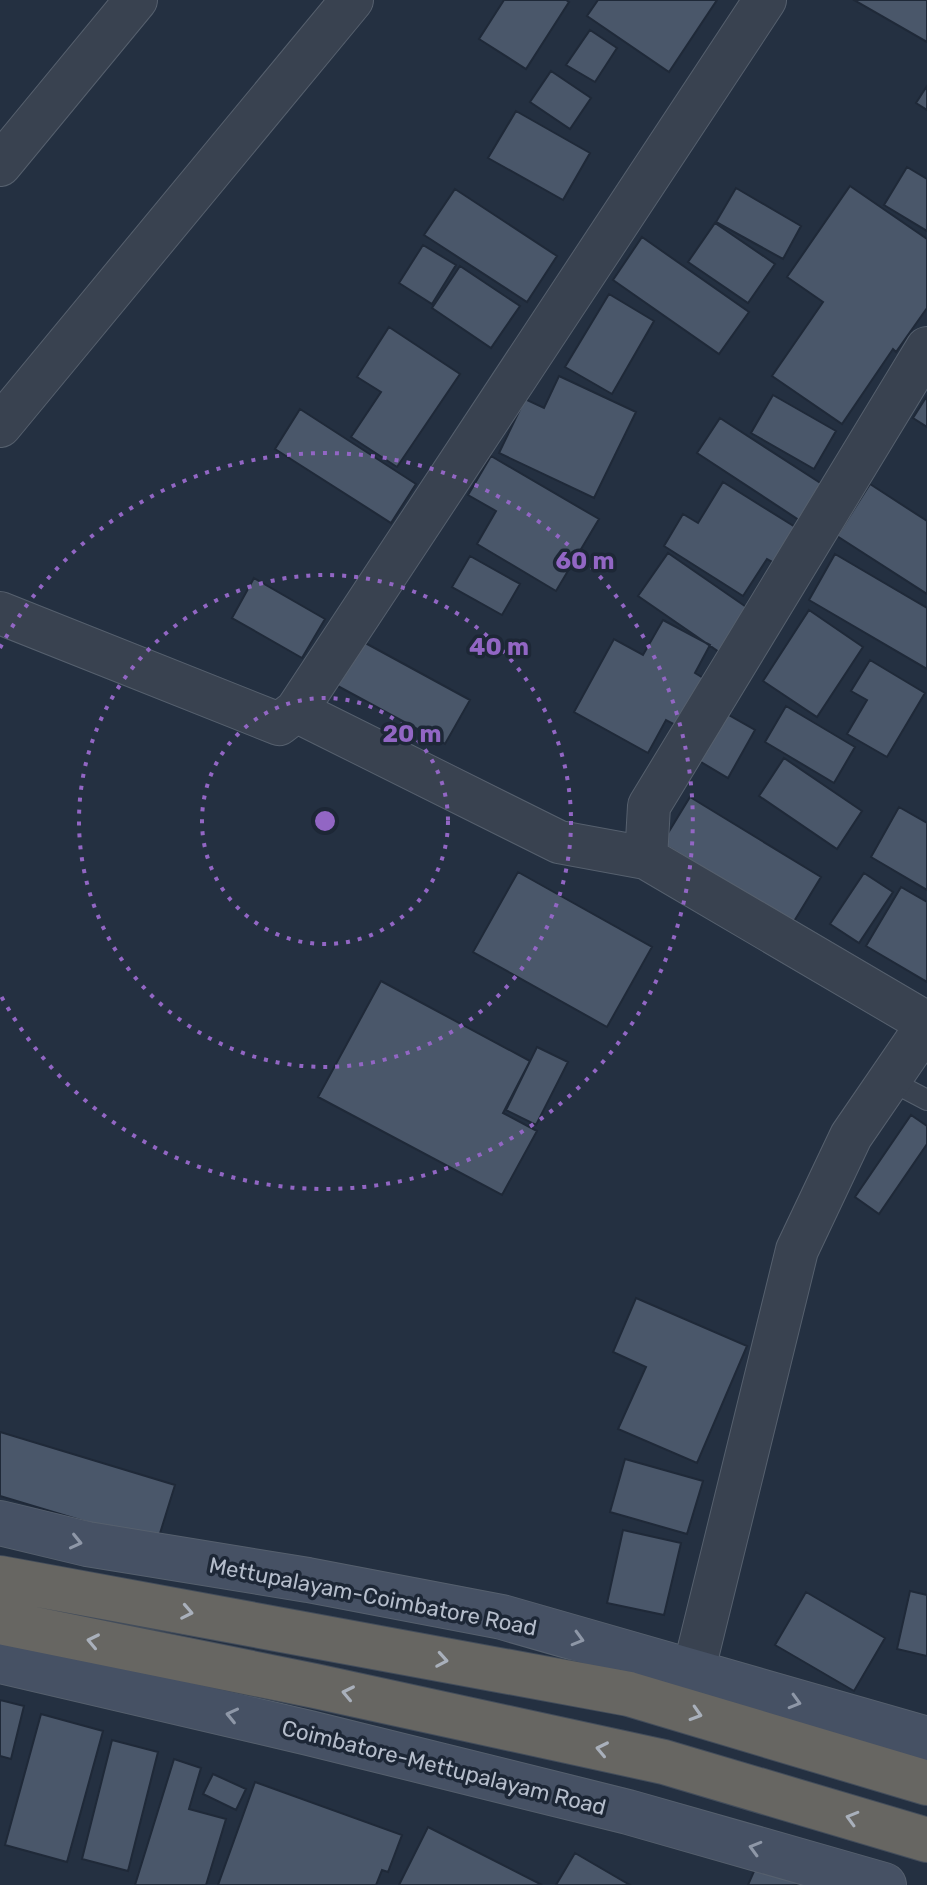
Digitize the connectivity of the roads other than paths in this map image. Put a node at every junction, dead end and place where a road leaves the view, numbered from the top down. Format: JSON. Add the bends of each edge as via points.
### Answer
{"nodes":[{"id":1,"x":136,"y":0,"type":"edge"},
{"id":2,"x":352,"y":0,"type":"edge"},
{"id":3,"x":765,"y":0,"type":"edge"},
{"id":4,"x":0,"y":165,"type":"edge"},
{"id":5,"x":927,"y":348,"type":"edge"},
{"id":6,"x":0,"y":426,"type":"edge"},
{"id":7,"x":0,"y":613,"type":"edge"},
{"id":8,"x":296,"y":711,"type":"junction"},
{"id":9,"x":646,"y":858,"type":"junction"},
{"id":10,"x":927,"y":1024,"type":"edge"},
{"id":11,"x":889,"y":1080,"type":"junction"},
{"id":12,"x":927,"y":1100,"type":"edge"},
{"id":13,"x":1,"y":1526,"type":"edge"},
{"id":14,"x":0,"y":1578,"type":"edge"},
{"id":15,"x":0,"y":1622,"type":"edge"},
{"id":16,"x":0,"y":1661,"type":"edge"},
{"id":17,"x":693,"y":1673,"type":"junction"},
{"id":18,"x":927,"y":1739,"type":"edge"},
{"id":19,"x":927,"y":1783,"type":"edge"},
{"id":20,"x":927,"y":1840,"type":"edge"},
{"id":21,"x":884,"y":1885,"type":"edge"}],
"edges":[{"from":1,"to":4,"type":"street"},
{"from":2,"to":6,"type":"street"},
{"from":3,"to":8,"type":"street"},
{"from":5,"to":9,"type":"street","via":[[649,806]]},
{"from":7,"to":8,"type":"street","via":[[279,724]]},
{"from":8,"to":9,"type":"street","via":[[559,842]]},
{"from":9,"to":10,"type":"street"},
{"from":10,"to":11,"type":"street"},
{"from":11,"to":12,"type":"lane"},
{"from":11,"to":17,"type":"street","via":[[851,1136],[797,1250]]},
{"from":13,"to":17,"type":"main road","name":"Mettupalayam-Coimbatore Road","one_way":true,"via":[[502,1617]]},
{"from":14,"to":19,"type":"highway","one_way":true,"via":[[629,1694]]},
{"from":20,"to":15,"type":"highway","one_way":true,"via":[[664,1762]]},
{"from":21,"to":16,"type":"main road","name":"Coimbatore-Mettupalayam Road","one_way":true,"via":[[628,1812]]},
{"from":17,"to":18,"type":"main road","name":"Mettupalayam-Coimbatore Road","one_way":true}]}
